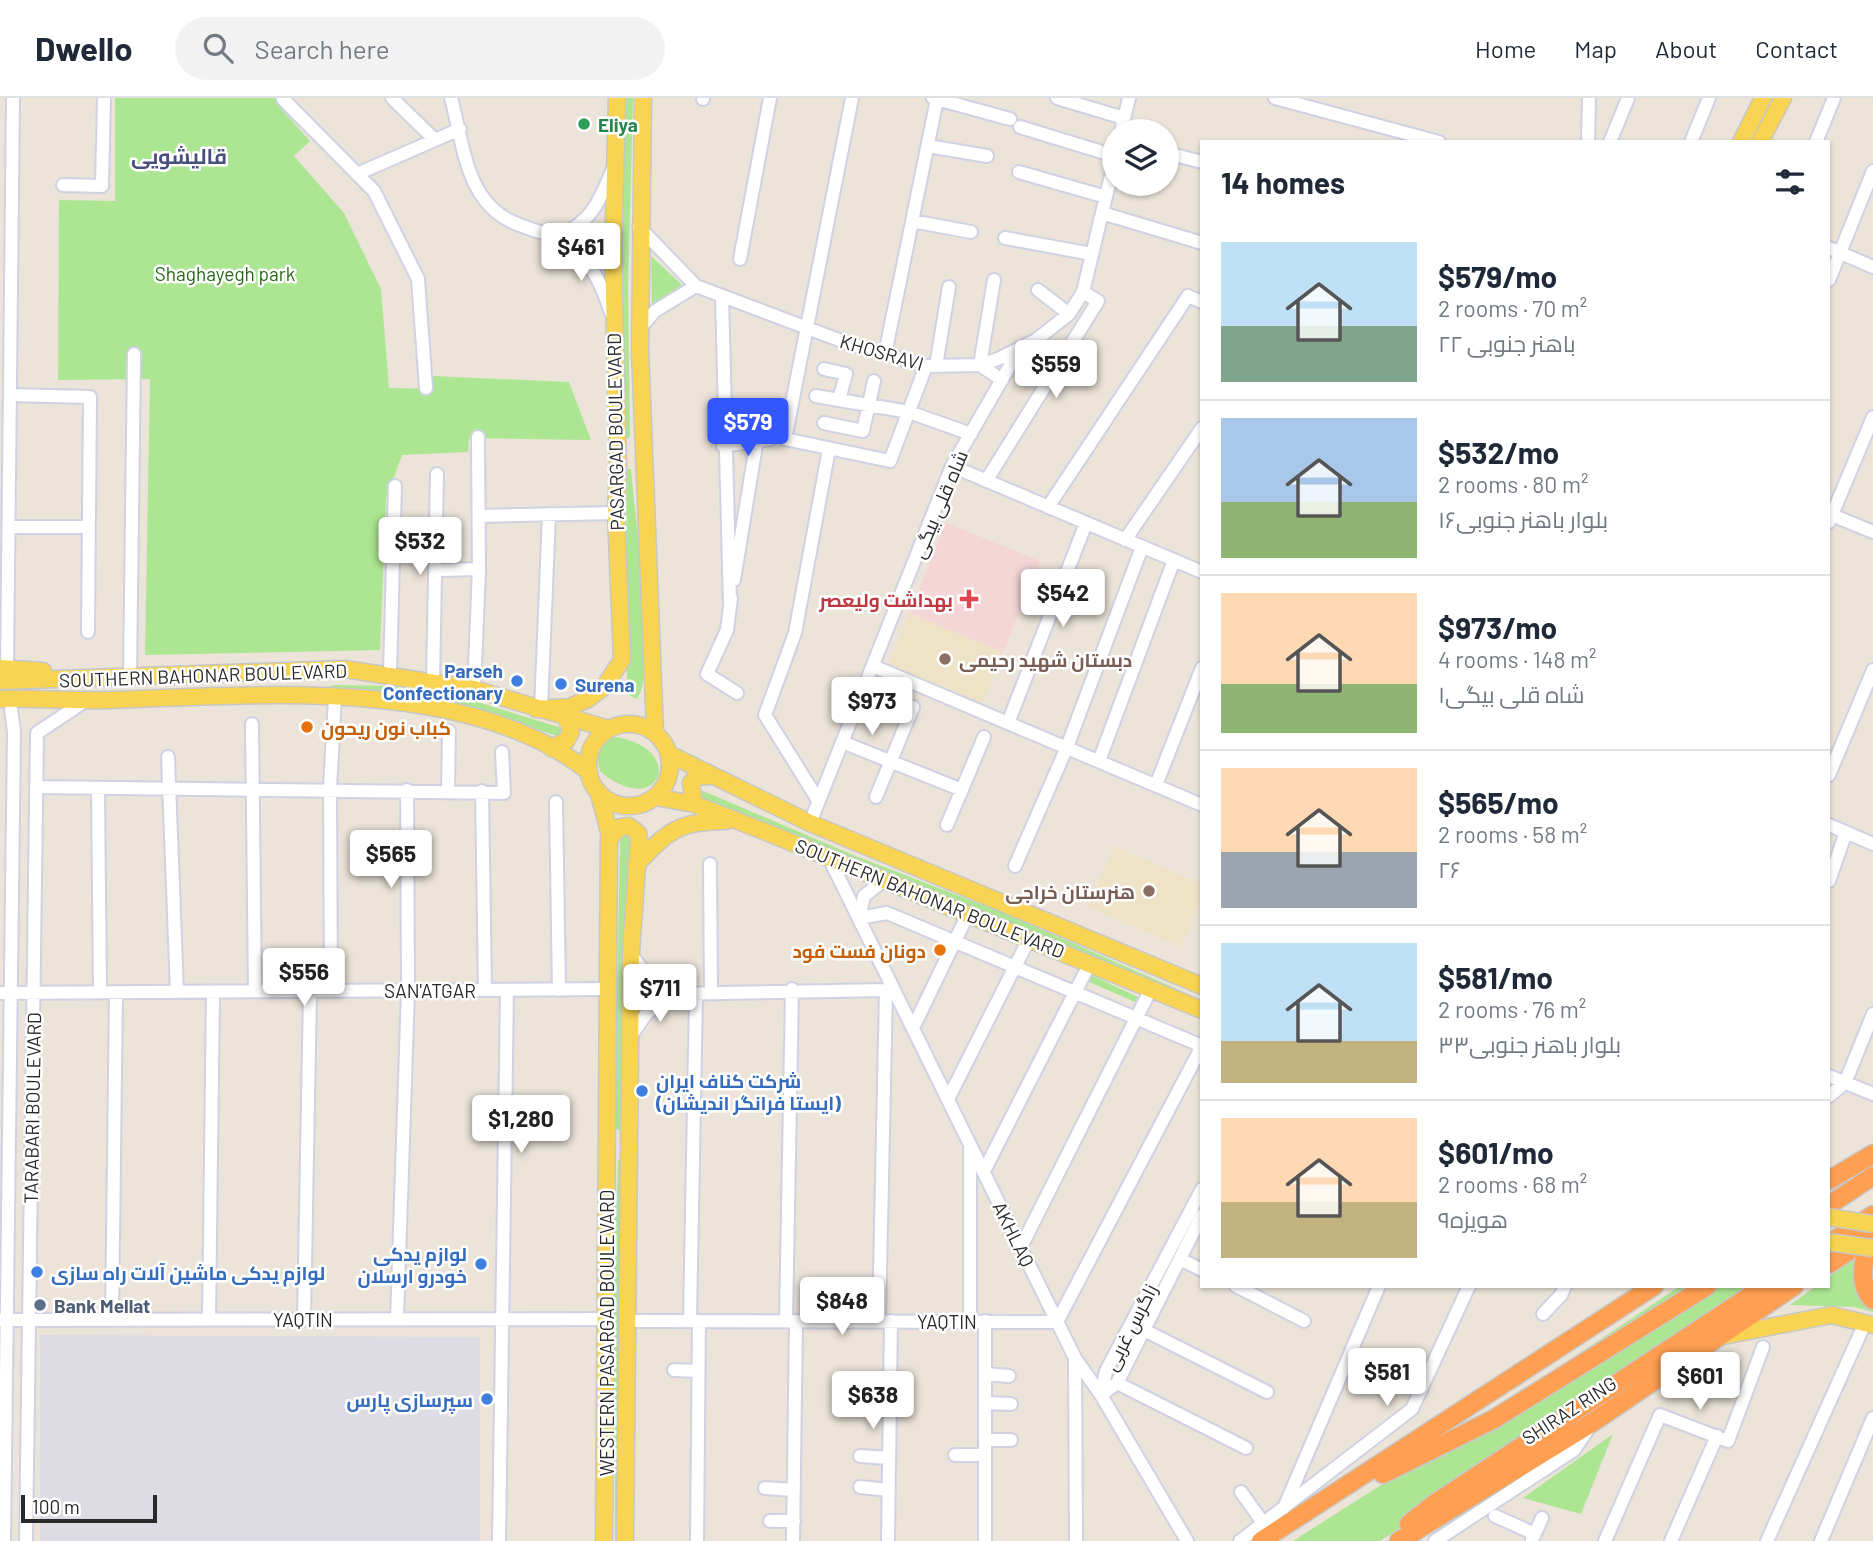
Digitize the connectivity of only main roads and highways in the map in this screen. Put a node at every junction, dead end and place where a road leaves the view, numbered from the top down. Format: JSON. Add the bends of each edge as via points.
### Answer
{"nodes":[{"id":1,"x":617,"y":98,"type":"edge"},
{"id":2,"x":643,"y":98,"type":"edge"},
{"id":3,"x":1763,"y":98,"type":"edge"},
{"id":4,"x":1783,"y":98,"type":"edge"},
{"id":5,"x":1750,"y":124,"type":"junction"},
{"id":6,"x":1763,"y":137,"type":"edge"},
{"id":7,"x":1742,"y":140,"type":"edge"},
{"id":8,"x":643,"y":465,"type":"junction"},
{"id":9,"x":618,"y":466,"type":"junction"},
{"id":10,"x":2,"y":673,"type":"edge"},
{"id":11,"x":4,"y":706,"type":"edge"},
{"id":12,"x":538,"y":709,"type":"junction"},
{"id":13,"x":566,"y":716,"type":"junction"},
{"id":14,"x":609,"y":729,"type":"junction"},
{"id":15,"x":654,"y":732,"type":"junction"},
{"id":16,"x":551,"y":748,"type":"junction"},
{"id":17,"x":669,"y":754,"type":"junction"},
{"id":18,"x":589,"y":772,"type":"junction"},
{"id":19,"x":709,"y":776,"type":"junction"},
{"id":20,"x":598,"y":791,"type":"junction"},
{"id":21,"x":654,"y":797,"type":"junction"},
{"id":22,"x":694,"y":804,"type":"junction"},
{"id":23,"x":737,"y":821,"type":"junction"},
{"id":24,"x":609,"y":839,"type":"junction"},
{"id":25,"x":636,"y":865,"type":"junction"},
{"id":26,"x":1200,"y":985,"type":"edge"},
{"id":27,"x":1200,"y":1009,"type":"edge"},
{"id":28,"x":607,"y":1138,"type":"junction"},
{"id":29,"x":629,"y":1138,"type":"junction"},
{"id":30,"x":1873,"y":1154,"type":"edge"},
{"id":31,"x":1873,"y":1176,"type":"edge"},
{"id":32,"x":1831,"y":1177,"type":"edge"},
{"id":33,"x":1830,"y":1204,"type":"edge"},
{"id":34,"x":1873,"y":1215,"type":"edge"},
{"id":35,"x":1830,"y":1217,"type":"edge"},
{"id":36,"x":1872,"y":1236,"type":"edge"},
{"id":37,"x":1830,"y":1242,"type":"edge"},
{"id":38,"x":1830,"y":1243,"type":"edge"},
{"id":39,"x":1830,"y":1263,"type":"edge"},
{"id":40,"x":1651,"y":1288,"type":"edge"},
{"id":41,"x":1704,"y":1288,"type":"edge"},
{"id":42,"x":1762,"y":1288,"type":"edge"},
{"id":43,"x":1791,"y":1288,"type":"edge"},
{"id":44,"x":1873,"y":1300,"type":"edge"},
{"id":45,"x":1869,"y":1324,"type":"edge"},
{"id":46,"x":1717,"y":1337,"type":"junction"},
{"id":47,"x":1330,"y":1499,"type":"junction"},
{"id":48,"x":1263,"y":1533,"type":"edge"},
{"id":49,"x":604,"y":1541,"type":"edge"},
{"id":50,"x":625,"y":1541,"type":"edge"},
{"id":51,"x":1387,"y":1541,"type":"edge"},
{"id":52,"x":1399,"y":1541,"type":"edge"}],
"edges":[{"from":1,"to":9,"type":"main road","name":"PASARGAD BOULEVARD","via":[[613,321]]},
{"from":2,"to":8,"type":"main road","name":"PASARGAD BOULEVARD","via":[[639,227]]},
{"from":3,"to":5,"type":"main road"},
{"from":4,"to":6,"type":"main road"},
{"from":5,"to":6,"type":"main road"},
{"from":5,"to":7,"type":"main road"},
{"from":8,"to":9,"type":"main road"},
{"from":8,"to":15,"type":"main road","name":"PASARGAD BOULEVARD"},
{"from":9,"to":12,"type":"main road","name":"PASARGAD BOULEVARD","via":[[622,660],[604,687],[588,699],[570,707]]},
{"from":10,"to":12,"type":"main road","name":"SOUTHERN BAHONAR BOULEVARD","via":[[56,672],[72,678],[319,668],[433,680]]},
{"from":11,"to":16,"type":"main road","name":"SOUTHERN BAHONAR BOULEVARD","via":[[335,697],[418,703],[480,718]]},
{"from":12,"to":13,"type":"main road","name":"SOUTHERN BAHONAR BOULEVARD"},
{"from":13,"to":14,"type":"main road","name":"SOUTHERN BAHONAR BOULEVARD"},
{"from":13,"to":16,"type":"main road","via":[[571,732],[566,741]]},
{"from":14,"to":15,"type":"main road","via":[[632,723]]},
{"from":14,"to":18,"type":"main road","via":[[590,752]]},
{"from":15,"to":17,"type":"main road"},
{"from":16,"to":18,"type":"main road","name":"SOUTHERN BAHONAR BOULEVARD"},
{"from":17,"to":19,"type":"main road","name":"SOUTHERN BAHONAR BOULEVARD"},
{"from":17,"to":21,"type":"main road","via":[[669,777]]},
{"from":18,"to":20,"type":"main road"},
{"from":19,"to":22,"type":"main road","via":[[696,777],[691,783]]},
{"from":19,"to":26,"type":"main road","name":"SOUTHERN BAHONAR BOULEVARD","via":[[810,823]]},
{"from":20,"to":21,"type":"main road","via":[[606,799],[628,806]]},
{"from":20,"to":24,"type":"main road","name":"WESTERN PASARGAD BOULEVARD"},
{"from":21,"to":22,"type":"main road","name":"SOUTHERN BAHONAR BOULEVARD"},
{"from":22,"to":23,"type":"main road","name":"SOUTHERN BAHONAR BOULEVARD"},
{"from":23,"to":25,"type":"main road","via":[[694,821],[676,828]]},
{"from":23,"to":27,"type":"main road","name":"SOUTHERN BAHONAR BOULEVARD"},
{"from":24,"to":25,"type":"main road","name":"WESTERN PASARGAD BOULEVARD","via":[[620,827],[629,826],[638,833]]},
{"from":24,"to":28,"type":"main road","name":"WESTERN PASARGAD BOULEVARD"},
{"from":25,"to":29,"type":"main road","name":"WESTERN PASARGAD BOULEVARD"},
{"from":28,"to":29,"type":"main road"},
{"from":28,"to":49,"type":"main road","name":"WESTERN PASARGAD BOULEVARD"},
{"from":29,"to":50,"type":"main road","name":"WESTERN PASARGAD BOULEVARD"},
{"from":30,"to":32,"type":"highway"},
{"from":31,"to":33,"type":"highway"},
{"from":34,"to":37,"type":"highway"},
{"from":35,"to":36,"type":"main road","bridge":true},
{"from":36,"to":38,"type":"main road","bridge":true},
{"from":36,"to":39,"type":"highway"},
{"from":36,"to":44,"type":"highway","via":[[1862,1274]]},
{"from":40,"to":47,"type":"highway"},
{"from":41,"to":47,"type":"highway","via":[[1494,1419]]},
{"from":42,"to":51,"type":"highway","via":[[1434,1504]]},
{"from":43,"to":46,"type":"highway","name":"SHIRAZ RING"},
{"from":45,"to":46,"type":"main road","via":[[1831,1315]]},
{"from":46,"to":52,"type":"highway","name":"SHIRAZ RING","via":[[1593,1422]]},
{"from":47,"to":48,"type":"highway"}]}
